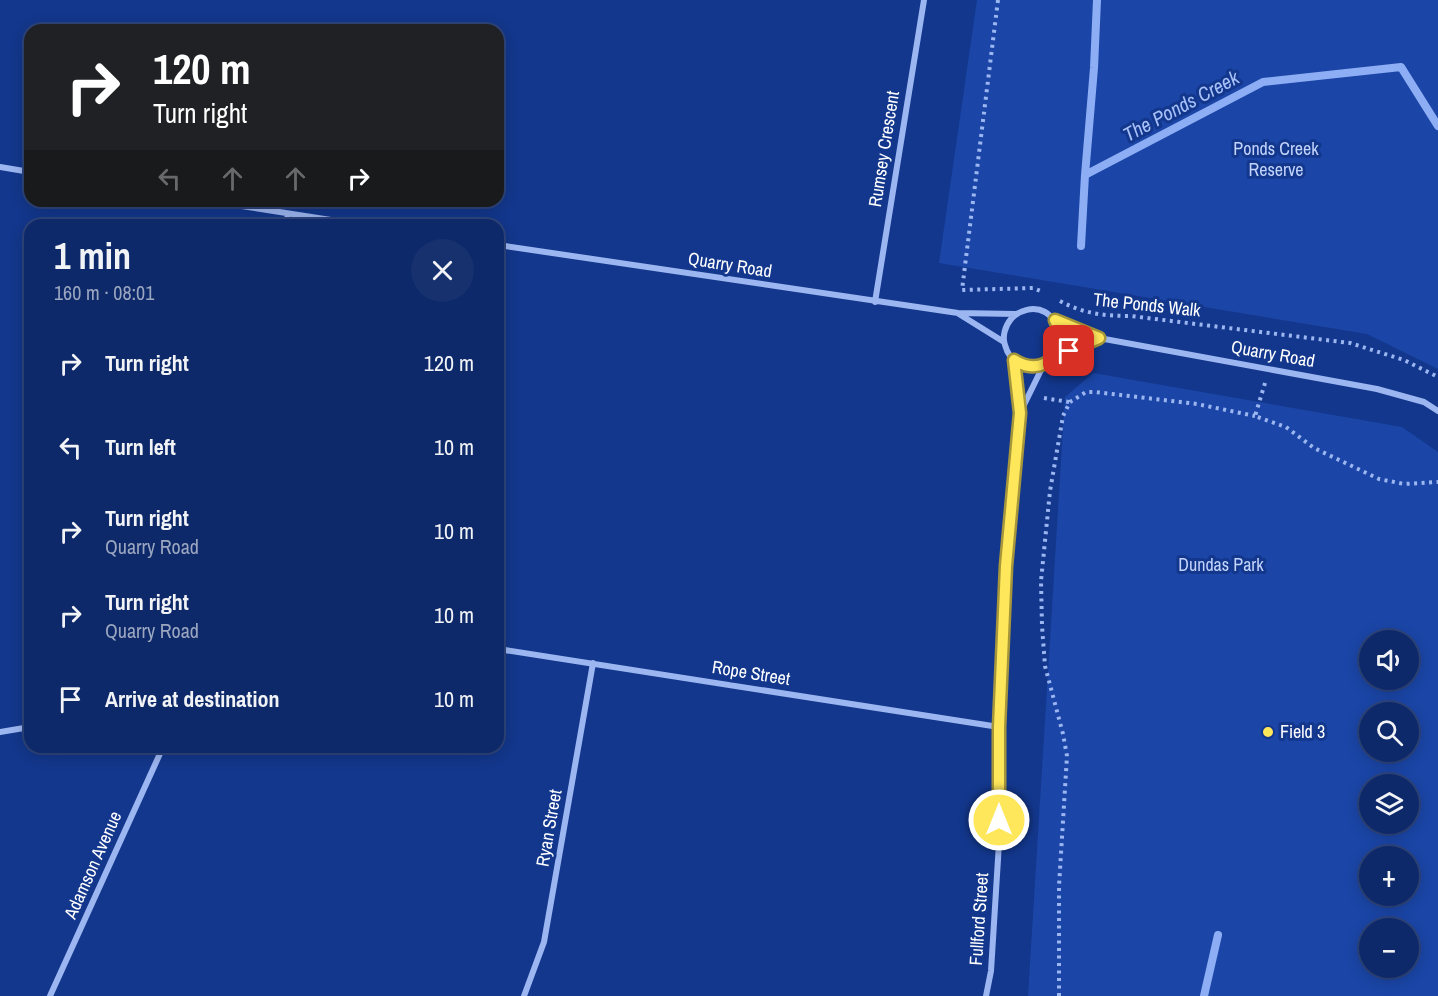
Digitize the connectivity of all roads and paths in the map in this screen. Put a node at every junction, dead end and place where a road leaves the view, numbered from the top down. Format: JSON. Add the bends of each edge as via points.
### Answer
{"nodes":[{"id":1,"x":924,"y":0,"type":"edge"},
{"id":2,"x":998,"y":0,"type":"edge"},
{"id":3,"x":0,"y":167,"type":"edge"},
{"id":4,"x":24,"y":171,"type":"edge"},
{"id":5,"x":245,"y":207,"type":"edge"},
{"id":6,"x":288,"y":214,"type":"junction"},
{"id":7,"x":287,"y":219,"type":"edge"},
{"id":8,"x":322,"y":219,"type":"edge"},
{"id":9,"x":504,"y":246,"type":"edge"},
{"id":10,"x":875,"y":302,"type":"junction"},
{"id":11,"x":958,"y":314,"type":"junction"},
{"id":12,"x":1016,"y":314,"type":"junction"},
{"id":13,"x":1055,"y":320,"type":"junction"},
{"id":14,"x":1099,"y":338,"type":"junction"},
{"id":15,"x":1004,"y":342,"type":"junction"},
{"id":16,"x":1054,"y":357,"type":"junction"},
{"id":17,"x":1014,"y":360,"type":"junction"},
{"id":18,"x":1044,"y":364,"type":"junction"},
{"id":19,"x":1268,"y":368,"type":"junction"},
{"id":20,"x":1438,"y":377,"type":"edge"},
{"id":21,"x":1438,"y":411,"type":"edge"},
{"id":22,"x":1020,"y":413,"type":"junction"},
{"id":23,"x":1254,"y":416,"type":"junction"},
{"id":24,"x":1438,"y":482,"type":"edge"},
{"id":25,"x":504,"y":650,"type":"edge"},
{"id":26,"x":593,"y":663,"type":"junction"},
{"id":27,"x":999,"y":727,"type":"junction"},
{"id":28,"x":24,"y":728,"type":"edge"},
{"id":29,"x":0,"y":732,"type":"edge"},
{"id":30,"x":161,"y":753,"type":"edge"},
{"id":31,"x":51,"y":996,"type":"edge"},
{"id":32,"x":524,"y":996,"type":"edge"},
{"id":33,"x":986,"y":996,"type":"edge"},
{"id":34,"x":1059,"y":996,"type":"edge"}],
"edges":[{"from":1,"to":10,"type":"street","name":"Rumsey Crescent"},
{"from":2,"to":20,"type":"path","name":"The Ponds Walk","via":[[962,290],[1033,288],[1085,313],[1350,343],[1404,360]]},
{"from":3,"to":4,"type":"street"},
{"from":5,"to":6,"type":"street"},
{"from":6,"to":7,"type":"street"},
{"from":6,"to":8,"type":"street"},
{"from":9,"to":10,"type":"street","name":"Quarry Road"},
{"from":10,"to":11,"type":"street","name":"Quarry Road"},
{"from":11,"to":12,"type":"street","name":"Quarry Road"},
{"from":11,"to":15,"type":"street","name":"Quarry Road"},
{"from":12,"to":13,"type":"street","via":[[1035,309]]},
{"from":12,"to":15,"type":"street","via":[[1005,328]]},
{"from":13,"to":14,"type":"street","name":"Quarry Road"},
{"from":13,"to":16,"type":"street","via":[[1061,339]]},
{"from":14,"to":16,"type":"street"},
{"from":14,"to":19,"type":"street","name":"Quarry Road"},
{"from":15,"to":17,"type":"street"},
{"from":16,"to":18,"type":"street"},
{"from":17,"to":18,"type":"street","via":[[1030,367]]},
{"from":17,"to":22,"type":"street","name":"Fullford Street"},
{"from":18,"to":22,"type":"street","name":"Fullford Street"},
{"from":19,"to":21,"type":"street","name":"Quarry Road","via":[[1377,389],[1424,402]]},
{"from":19,"to":23,"type":"path"},
{"from":22,"to":27,"type":"street","name":"Fullford Street","via":[[1006,566]]},
{"from":23,"to":24,"type":"path","via":[[1286,427],[1314,448],[1379,479],[1404,484]]},
{"from":23,"to":34,"type":"path","via":[[1197,404],[1086,392],[1070,402],[1063,416],[1041,581],[1045,666],[1067,756]]},
{"from":25,"to":26,"type":"street","name":"Rope Street"},
{"from":26,"to":27,"type":"street","name":"Rope Street"},
{"from":26,"to":32,"type":"street","name":"Ryan Street","via":[[544,942]]},
{"from":27,"to":33,"type":"street","name":"Fullford Street","via":[[999,843]]},
{"from":28,"to":29,"type":"street"},
{"from":30,"to":31,"type":"street","name":"Adamson Avenue"}]}
